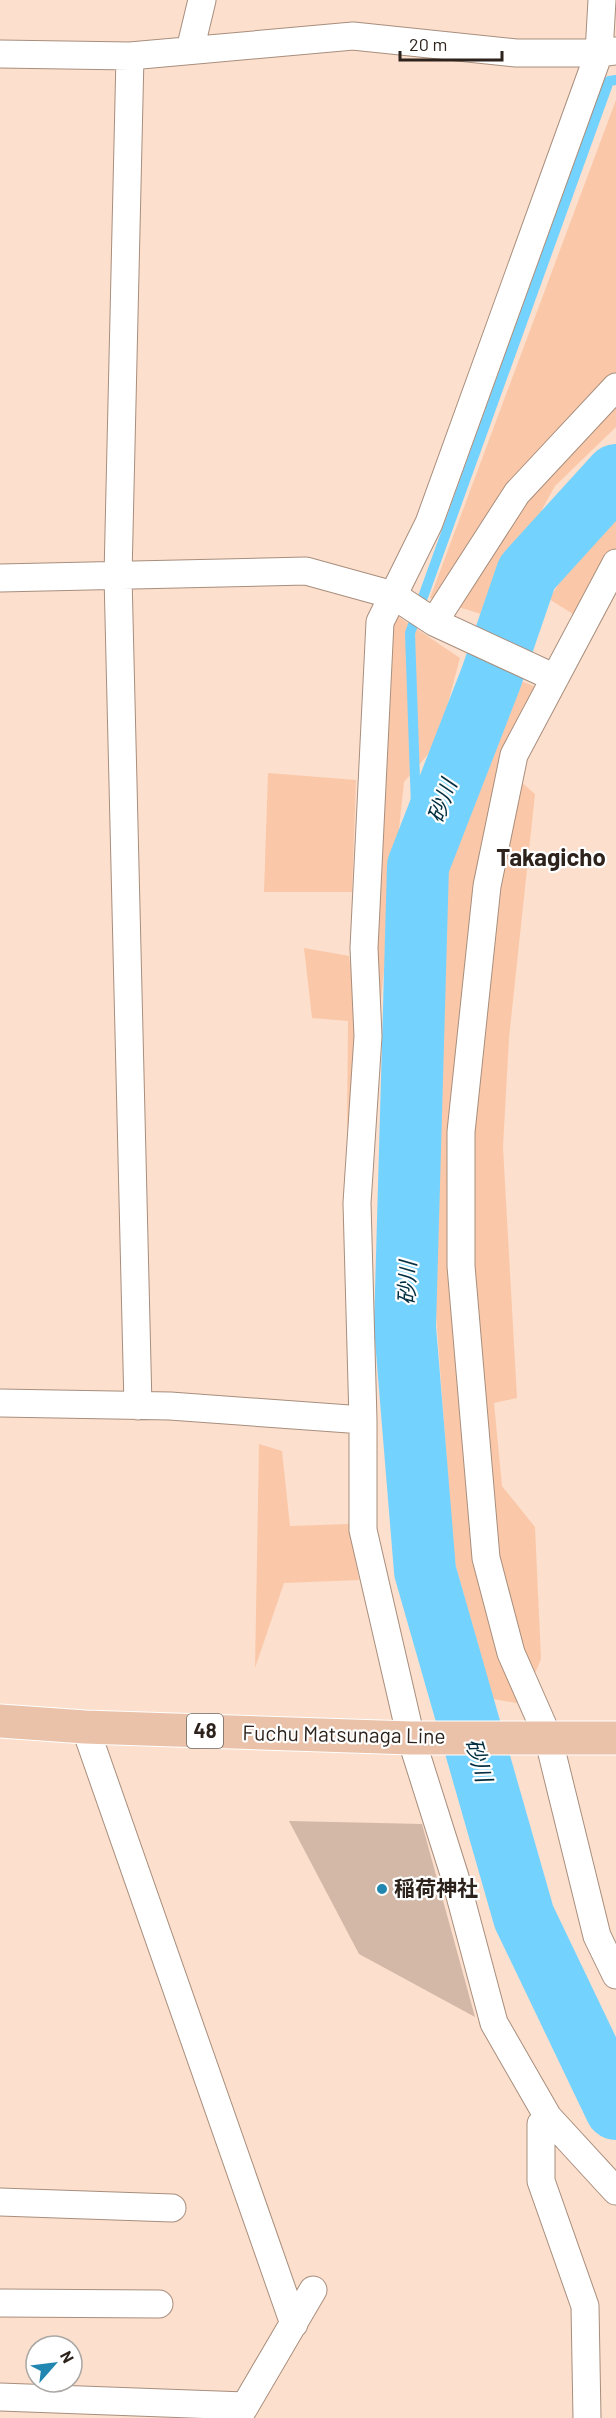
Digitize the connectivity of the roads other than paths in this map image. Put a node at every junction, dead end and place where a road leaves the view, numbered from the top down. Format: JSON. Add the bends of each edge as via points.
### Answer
{"nodes":[{"id":1,"x":202,"y":0,"type":"edge"},
{"id":2,"x":602,"y":0,"type":"edge"},
{"id":3,"x":190,"y":50,"type":"junction"},
{"id":4,"x":608,"y":52,"type":"edge"},
{"id":5,"x":0,"y":54,"type":"edge"},
{"id":6,"x":130,"y":56,"type":"junction"},
{"id":7,"x":616,"y":387,"type":"edge"},
{"id":8,"x":616,"y":563,"type":"edge"},
{"id":9,"x":118,"y":576,"type":"junction"},
{"id":10,"x":0,"y":578,"type":"edge"},
{"id":11,"x":393,"y":596,"type":"junction"},
{"id":12,"x":434,"y":622,"type":"junction"},
{"id":13,"x":555,"y":678,"type":"junction"},
{"id":14,"x":0,"y":1403,"type":"edge"},
{"id":15,"x":138,"y":1406,"type":"junction"},
{"id":16,"x":363,"y":1420,"type":"junction"},
{"id":17,"x":0,"y":1721,"type":"edge"},
{"id":18,"x":85,"y":1727,"type":"junction"},
{"id":19,"x":549,"y":1737,"type":"junction"},
{"id":20,"x":411,"y":1738,"type":"junction"},
{"id":21,"x":616,"y":1738,"type":"edge"},
{"id":22,"x":616,"y":1975,"type":"edge"},
{"id":23,"x":548,"y":2117,"type":"junction"},
{"id":24,"x":616,"y":2191,"type":"edge"},
{"id":25,"x":0,"y":2202,"type":"edge"},
{"id":26,"x":172,"y":2208,"type":"dead end"},
{"id":27,"x":313,"y":2290,"type":"dead end"},
{"id":28,"x":0,"y":2304,"type":"edge"},
{"id":29,"x":159,"y":2304,"type":"dead end"},
{"id":30,"x":294,"y":2324,"type":"junction"},
{"id":31,"x":0,"y":2397,"type":"edge"},
{"id":32,"x":242,"y":2412,"type":"edge"},
{"id":33,"x":587,"y":2418,"type":"edge"}],
"edges":[{"from":1,"to":3,"type":"street"},
{"from":2,"to":4,"type":"street"},
{"from":3,"to":4,"type":"street","via":[[353,36],[516,53]]},
{"from":3,"to":6,"type":"street"},
{"from":4,"to":11,"type":"street","via":[[429,523]]},
{"from":5,"to":6,"type":"street"},
{"from":6,"to":9,"type":"street"},
{"from":7,"to":12,"type":"street","via":[[517,493]]},
{"from":8,"to":13,"type":"street"},
{"from":9,"to":10,"type":"street"},
{"from":9,"to":11,"type":"street","via":[[306,571]]},
{"from":9,"to":15,"type":"street"},
{"from":11,"to":12,"type":"street"},
{"from":11,"to":16,"type":"street","via":[[380,622],[364,948],[368,1036],[357,1203]]},
{"from":12,"to":13,"type":"street"},
{"from":13,"to":19,"type":"street","via":[[514,755],[487,886],[461,1132],[461,1266],[486,1558],[511,1653]]},
{"from":14,"to":15,"type":"street"},
{"from":15,"to":16,"type":"street"},
{"from":16,"to":20,"type":"street","via":[[363,1530]]},
{"from":17,"to":18,"type":"main road","name":"Fuchu Matsunaga Line","number":"48"},
{"from":18,"to":20,"type":"main road","name":"Fuchu Matsunaga Line","number":"48"},
{"from":18,"to":30,"type":"street"},
{"from":19,"to":20,"type":"main road","name":"Fuchu Matsunaga Line","number":"48"},
{"from":19,"to":21,"type":"main road","name":"Fuchu Matsunaga Line","number":"48"},
{"from":19,"to":22,"type":"street","via":[[597,1936]]},
{"from":20,"to":23,"type":"street","via":[[455,1877],[494,2023]]},
{"from":23,"to":24,"type":"street"},
{"from":23,"to":33,"type":"street","via":[[541,2124],[542,2181],[585,2306]]},
{"from":25,"to":26,"type":"street"},
{"from":27,"to":30,"type":"street"},
{"from":28,"to":29,"type":"street"},
{"from":30,"to":32,"type":"street"},
{"from":31,"to":32,"type":"street"}]}
